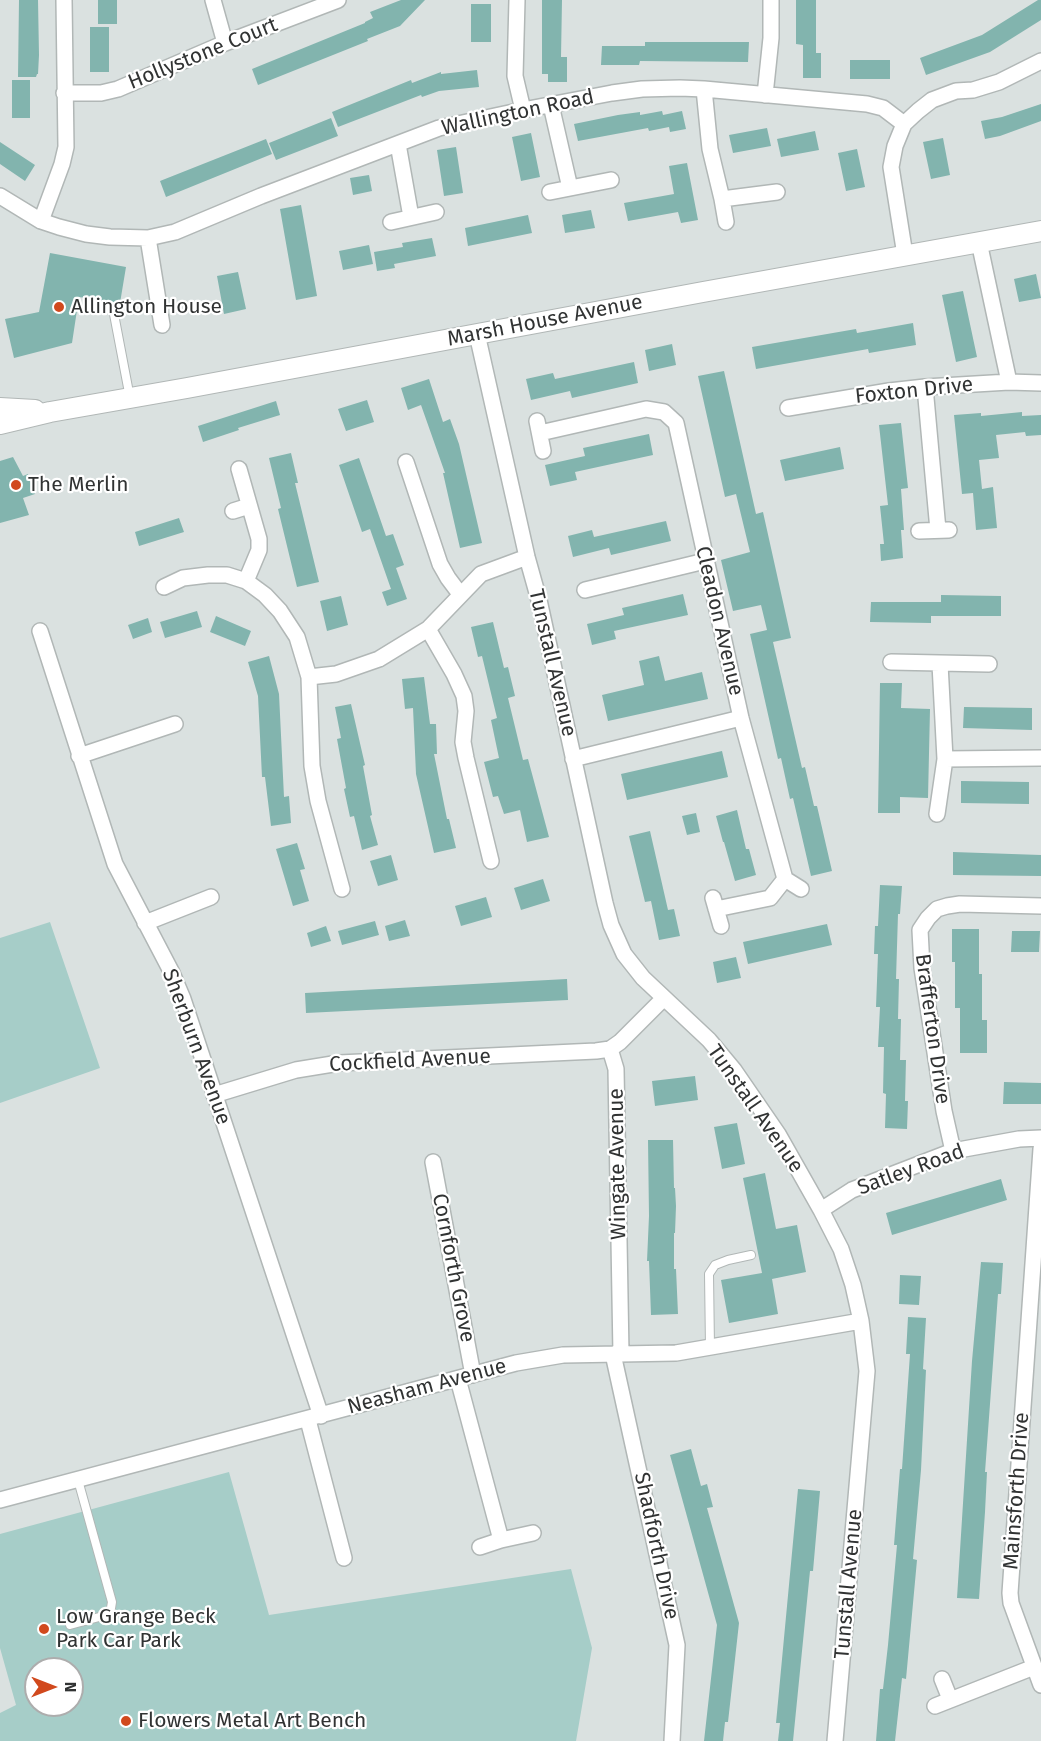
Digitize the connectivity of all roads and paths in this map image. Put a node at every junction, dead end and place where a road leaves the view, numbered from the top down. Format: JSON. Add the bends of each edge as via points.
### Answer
{"nodes":[{"id":1,"x":64,"y":0,"type":"edge"},
{"id":2,"x":213,"y":0,"type":"edge"},
{"id":3,"x":338,"y":0,"type":"edge"},
{"id":4,"x":517,"y":0,"type":"edge"},
{"id":5,"x":771,"y":0,"type":"edge"},
{"id":6,"x":225,"y":43,"type":"junction"},
{"id":7,"x":1041,"y":61,"type":"edge"},
{"id":8,"x":704,"y":89,"type":"junction"},
{"id":9,"x":64,"y":93,"type":"junction"},
{"id":10,"x":765,"y":95,"type":"junction"},
{"id":11,"x":551,"y":105,"type":"junction"},
{"id":12,"x":522,"y":110,"type":"junction"},
{"id":13,"x":904,"y":124,"type":"junction"},
{"id":14,"x":399,"y":144,"type":"junction"},
{"id":15,"x":611,"y":180,"type":"dead end"},
{"id":16,"x":570,"y":188,"type":"junction"},
{"id":17,"x":550,"y":192,"type":"dead end"},
{"id":18,"x":777,"y":192,"type":"dead end"},
{"id":19,"x":0,"y":196,"type":"edge"},
{"id":20,"x":722,"y":199,"type":"junction"},
{"id":21,"x":436,"y":212,"type":"dead end"},
{"id":22,"x":411,"y":217,"type":"junction"},
{"id":23,"x":41,"y":221,"type":"junction"},
{"id":24,"x":391,"y":222,"type":"dead end"},
{"id":25,"x":726,"y":222,"type":"dead end"},
{"id":26,"x":1041,"y":231,"type":"edge"},
{"id":27,"x":148,"y":238,"type":"junction"},
{"id":28,"x":979,"y":242,"type":"junction"},
{"id":29,"x":905,"y":255,"type":"junction"},
{"id":30,"x":113,"y":309,"type":"dead end"},
{"id":31,"x":162,"y":325,"type":"dead end"},
{"id":32,"x":477,"y":334,"type":"junction"},
{"id":33,"x":1009,"y":381,"type":"junction"},
{"id":34,"x":1041,"y":383,"type":"edge"},
{"id":35,"x":925,"y":387,"type":"junction"},
{"id":36,"x":130,"y":398,"type":"junction"},
{"id":37,"x":0,"y":408,"type":"edge"},
{"id":38,"x":788,"y":408,"type":"dead end"},
{"id":39,"x":50,"y":412,"type":"junction"},
{"id":40,"x":0,"y":424,"type":"edge"},
{"id":41,"x":543,"y":451,"type":"dead end"},
{"id":42,"x":406,"y":462,"type":"dead end"},
{"id":43,"x":239,"y":469,"type":"dead end"},
{"id":44,"x":249,"y":506,"type":"junction"},
{"id":45,"x":233,"y":511,"type":"dead end"},
{"id":46,"x":919,"y":531,"type":"dead end"},
{"id":47,"x":527,"y":557,"type":"junction"},
{"id":48,"x":705,"y":561,"type":"junction"},
{"id":49,"x":246,"y":581,"type":"junction"},
{"id":50,"x":164,"y":587,"type":"dead end"},
{"id":51,"x":586,"y":591,"type":"dead end"},
{"id":52,"x":460,"y":594,"type":"junction"},
{"id":53,"x":428,"y":629,"type":"junction"},
{"id":54,"x":40,"y":632,"type":"dead end"},
{"id":55,"x":891,"y":662,"type":"dead end"},
{"id":56,"x":940,"y":664,"type":"junction"},
{"id":57,"x":989,"y":664,"type":"dead end"},
{"id":58,"x":309,"y":677,"type":"junction"},
{"id":59,"x":741,"y":718,"type":"junction"},
{"id":60,"x":175,"y":724,"type":"dead end"},
{"id":61,"x":146,"y":733,"type":"junction"},
{"id":62,"x":151,"y":749,"type":"dead end"},
{"id":63,"x":79,"y":756,"type":"junction"},
{"id":64,"x":1041,"y":758,"type":"edge"},
{"id":65,"x":573,"y":759,"type":"junction"},
{"id":66,"x":945,"y":759,"type":"junction"},
{"id":67,"x":938,"y":814,"type":"dead end"},
{"id":68,"x":491,"y":861,"type":"dead end"},
{"id":69,"x":785,"y":879,"type":"junction"},
{"id":70,"x":342,"y":889,"type":"dead end"},
{"id":71,"x":801,"y":889,"type":"dead end"},
{"id":72,"x":211,"y":897,"type":"dead end"},
{"id":73,"x":195,"y":903,"type":"junction"},
{"id":74,"x":1041,"y":906,"type":"edge"},
{"id":75,"x":201,"y":918,"type":"dead end"},
{"id":76,"x":145,"y":923,"type":"junction"},
{"id":77,"x":721,"y":926,"type":"dead end"},
{"id":78,"x":664,"y":998,"type":"junction"},
{"id":79,"x":610,"y":1049,"type":"junction"},
{"id":80,"x":214,"y":1095,"type":"junction"},
{"id":81,"x":1041,"y":1138,"type":"edge"},
{"id":82,"x":1041,"y":1149,"type":"edge"},
{"id":83,"x":953,"y":1151,"type":"junction"},
{"id":84,"x":433,"y":1162,"type":"dead end"},
{"id":85,"x":821,"y":1210,"type":"junction"},
{"id":86,"x":751,"y":1255,"type":"dead end"},
{"id":87,"x":861,"y":1321,"type":"junction"},
{"id":88,"x":710,"y":1348,"type":"junction"},
{"id":89,"x":617,"y":1354,"type":"junction"},
{"id":90,"x":466,"y":1377,"type":"junction"},
{"id":91,"x":314,"y":1418,"type":"junction"},
{"id":92,"x":78,"y":1480,"type":"junction"},
{"id":93,"x":0,"y":1500,"type":"edge"},
{"id":94,"x":533,"y":1533,"type":"dead end"},
{"id":95,"x":501,"y":1540,"type":"junction"},
{"id":96,"x":480,"y":1547,"type":"dead end"},
{"id":97,"x":344,"y":1558,"type":"dead end"},
{"id":98,"x":70,"y":1625,"type":"dead end"},
{"id":99,"x":1034,"y":1667,"type":"junction"},
{"id":100,"x":942,"y":1679,"type":"dead end"},
{"id":101,"x":1041,"y":1685,"type":"edge"},
{"id":102,"x":950,"y":1699,"type":"junction"},
{"id":103,"x":935,"y":1706,"type":"dead end"},
{"id":104,"x":672,"y":1741,"type":"edge"},
{"id":105,"x":835,"y":1741,"type":"edge"}],
"edges":[{"from":1,"to":9,"type":"street"},
{"from":2,"to":6,"type":"street"},
{"from":3,"to":6,"type":"street","name":"Hollystone Court"},
{"from":4,"to":12,"type":"street","via":[[515,76]]},
{"from":5,"to":10,"type":"street"},
{"from":6,"to":9,"type":"street","name":"Hollystone Court","via":[[118,89]]},
{"from":7,"to":13,"type":"street","via":[[999,82],[932,100]]},
{"from":8,"to":10,"type":"street","name":"Wallington Road"},
{"from":8,"to":11,"type":"street","name":"Wallington Road","via":[[642,89]]},
{"from":8,"to":20,"type":"street","via":[[710,149]]},
{"from":9,"to":23,"type":"street","via":[[66,147]]},
{"from":10,"to":13,"type":"street","name":"Wallington Road","via":[[867,104],[883,108]]},
{"from":11,"to":12,"type":"street","name":"Wallington Road"},
{"from":11,"to":16,"type":"street"},
{"from":12,"to":14,"type":"street","name":"Wallington Road","via":[[440,128]]},
{"from":13,"to":29,"type":"street","via":[[891,167]]},
{"from":14,"to":22,"type":"street"},
{"from":14,"to":27,"type":"street","name":"Wallington Road","via":[[175,232]]},
{"from":15,"to":16,"type":"street"},
{"from":16,"to":17,"type":"street"},
{"from":18,"to":20,"type":"street"},
{"from":19,"to":23,"type":"street","name":"Wallington Road"},
{"from":20,"to":25,"type":"street"},
{"from":21,"to":22,"type":"street"},
{"from":22,"to":24,"type":"street"},
{"from":23,"to":27,"type":"street","name":"Wallington Road","via":[[86,234]]},
{"from":26,"to":28,"type":"street","name":"Marsh House Avenue"},
{"from":27,"to":31,"type":"street"},
{"from":28,"to":29,"type":"street","name":"Marsh House Avenue"},
{"from":28,"to":33,"type":"street"},
{"from":29,"to":32,"type":"street","name":"Marsh House Avenue"},
{"from":30,"to":36,"type":"lane"},
{"from":32,"to":36,"type":"street","name":"Marsh House Avenue"},
{"from":32,"to":47,"type":"street","name":"Tunstall Avenue"},
{"from":33,"to":34,"type":"street","name":"Foxton Drive"},
{"from":33,"to":35,"type":"street","name":"Foxton Drive"},
{"from":35,"to":38,"type":"street","name":"Foxton Drive"},
{"from":35,"to":46,"type":"street","via":[[944,530]]},
{"from":36,"to":39,"type":"street","name":"Marsh House Avenue"},
{"from":37,"to":39,"type":"street","name":"Marsh House Avenue"},
{"from":39,"to":40,"type":"street","name":"Marsh House Avenue"},
{"from":41,"to":48,"type":"street","name":"Cleadon Avenue","via":[[538,427],[646,409],[664,412],[676,423]]},
{"from":42,"to":52,"type":"street","via":[[440,564]]},
{"from":43,"to":44,"type":"street"},
{"from":44,"to":45,"type":"street"},
{"from":44,"to":49,"type":"street","via":[[259,550]]},
{"from":47,"to":52,"type":"street","via":[[481,574]]},
{"from":47,"to":65,"type":"street","name":"Tunstall Avenue"},
{"from":48,"to":51,"type":"street"},
{"from":48,"to":59,"type":"street","name":"Cleadon Avenue"},
{"from":49,"to":50,"type":"street","via":[[208,575],[183,578]]},
{"from":49,"to":58,"type":"street","via":[[280,610],[297,637]]},
{"from":52,"to":53,"type":"street"},
{"from":53,"to":58,"type":"street","via":[[379,659],[336,674]]},
{"from":53,"to":68,"type":"street","via":[[464,696],[464,750]]},
{"from":54,"to":63,"type":"street","name":"Sherburn Avenue","via":[[51,647]]},
{"from":55,"to":56,"type":"street"},
{"from":56,"to":57,"type":"street"},
{"from":56,"to":66,"type":"street"},
{"from":58,"to":70,"type":"street","via":[[312,766]]},
{"from":59,"to":65,"type":"street"},
{"from":59,"to":69,"type":"street","name":"Cleadon Avenue"},
{"from":60,"to":61,"type":"street"},
{"from":61,"to":62,"type":"street"},
{"from":61,"to":63,"type":"street"},
{"from":63,"to":76,"type":"street","name":"Sherburn Avenue","via":[[115,864]]},
{"from":64,"to":66,"type":"street"},
{"from":65,"to":78,"type":"street","name":"Tunstall Avenue","via":[[612,925],[624,954]]},
{"from":66,"to":67,"type":"street"},
{"from":69,"to":71,"type":"street"},
{"from":69,"to":77,"type":"street","via":[[770,898],[715,904]]},
{"from":72,"to":73,"type":"street"},
{"from":73,"to":75,"type":"street"},
{"from":73,"to":76,"type":"street"},
{"from":74,"to":83,"type":"street","name":"Brafferton Drive","via":[[947,906],[937,909],[920,930],[922,968]]},
{"from":76,"to":80,"type":"street","name":"Sherburn Avenue","via":[[183,999]]},
{"from":78,"to":79,"type":"street"},
{"from":78,"to":85,"type":"street","name":"Tunstall Avenue","via":[[734,1070],[778,1134]]},
{"from":79,"to":80,"type":"street","name":"Cockfield Avenue","via":[[339,1064],[296,1070]]},
{"from":79,"to":89,"type":"street","name":"Wingate Avenue","via":[[616,1069]]},
{"from":80,"to":91,"type":"street","name":"Sherburn Avenue"},
{"from":81,"to":83,"type":"street","name":"Satley Road"},
{"from":82,"to":99,"type":"street","name":"Mainsforth Drive","via":[[1010,1593]]},
{"from":83,"to":85,"type":"street","name":"Satley Road","via":[[852,1191]]},
{"from":84,"to":90,"type":"street","name":"Cornforth Grove"},
{"from":85,"to":87,"type":"street","name":"Tunstall Avenue","via":[[841,1249]]},
{"from":86,"to":88,"type":"lane","via":[[715,1265],[709,1274]]},
{"from":87,"to":88,"type":"street","name":"Neasham Avenue"},
{"from":87,"to":105,"type":"street","name":"Tunstall Avenue","via":[[867,1371]]},
{"from":88,"to":89,"type":"street","name":"Neasham Avenue"},
{"from":89,"to":90,"type":"street","name":"Neasham Avenue","via":[[563,1355]]},
{"from":89,"to":104,"type":"street","name":"Shadforth Drive","via":[[677,1645]]},
{"from":90,"to":91,"type":"street","name":"Neasham Avenue"},
{"from":90,"to":95,"type":"street","name":"Cornforth Grove"},
{"from":91,"to":92,"type":"street","name":"Neasham Avenue"},
{"from":91,"to":97,"type":"street","name":"Sherburn Avenue"},
{"from":92,"to":93,"type":"street","name":"Neasham Avenue"},
{"from":92,"to":98,"type":"lane","via":[[112,1602],[110,1614]]},
{"from":94,"to":95,"type":"street"},
{"from":95,"to":96,"type":"street"},
{"from":99,"to":101,"type":"street","name":"Mainsforth Drive"},
{"from":99,"to":102,"type":"street"},
{"from":100,"to":102,"type":"street"},
{"from":102,"to":103,"type":"street"}]}
